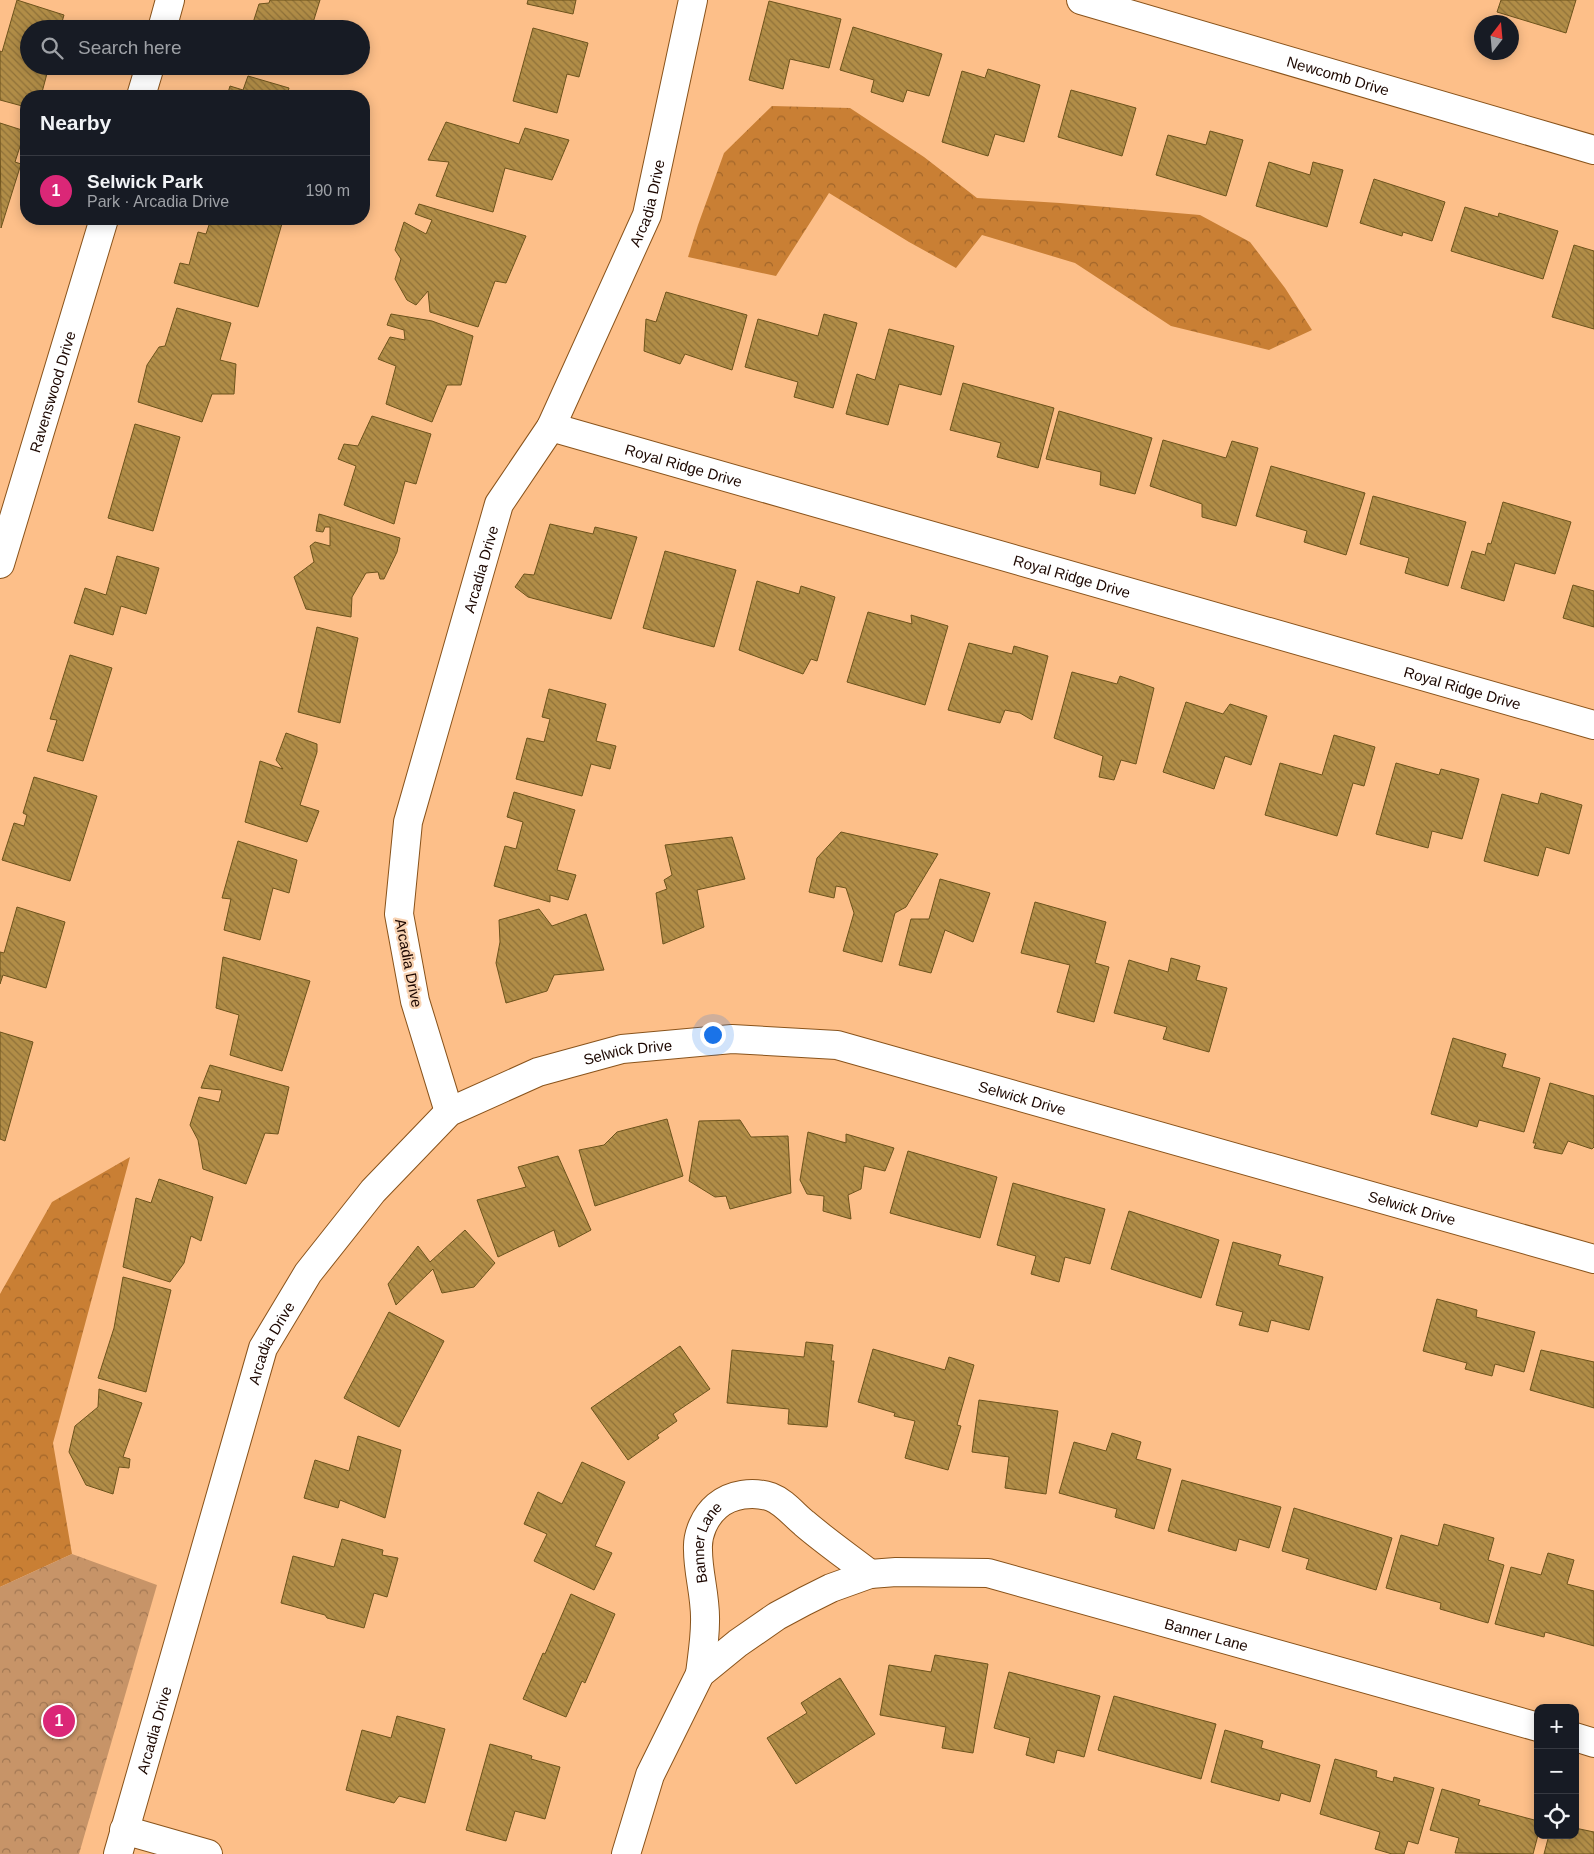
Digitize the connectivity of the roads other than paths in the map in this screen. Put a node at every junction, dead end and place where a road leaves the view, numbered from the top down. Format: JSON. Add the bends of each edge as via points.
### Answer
{"nodes":[{"id":1,"x":170,"y":0,"type":"edge"},
{"id":2,"x":693,"y":0,"type":"edge"},
{"id":3,"x":1081,"y":0,"type":"edge"},
{"id":4,"x":164,"y":20,"type":"edge"},
{"id":5,"x":147,"y":75,"type":"edge"},
{"id":6,"x":143,"y":90,"type":"edge"},
{"id":7,"x":1594,"y":150,"type":"edge"},
{"id":8,"x":102,"y":225,"type":"edge"},
{"id":9,"x":551,"y":427,"type":"junction"},
{"id":10,"x":0,"y":564,"type":"edge"},
{"id":11,"x":1594,"y":725,"type":"edge"},
{"id":12,"x":450,"y":1112,"type":"junction"},
{"id":13,"x":1594,"y":1259,"type":"edge"},
{"id":14,"x":870,"y":1574,"type":"junction"},
{"id":15,"x":700,"y":1674,"type":"junction"},
{"id":16,"x":1534,"y":1726,"type":"edge"},
{"id":17,"x":1579,"y":1739,"type":"edge"},
{"id":18,"x":1594,"y":1743,"type":"edge"},
{"id":19,"x":121,"y":1842,"type":"edge"},
{"id":20,"x":208,"y":1854,"type":"edge"},
{"id":21,"x":626,"y":1854,"type":"edge"}],
"edges":[{"from":1,"to":4,"type":"street"},
{"from":2,"to":9,"type":"street","name":"Arcadia Drive","via":[[647,215]]},
{"from":3,"to":7,"type":"street","name":"Newcomb Drive"},
{"from":5,"to":6,"type":"street"},
{"from":8,"to":10,"type":"street","name":"Ravenswood Drive"},
{"from":9,"to":11,"type":"street","name":"Royal Ridge Drive"},
{"from":9,"to":12,"type":"street","name":"Arcadia Drive","via":[[499,504],[408,822],[399,914],[416,1002]]},
{"from":12,"to":13,"type":"street","name":"Selwick Drive","via":[[538,1072],[622,1049],[732,1039],[837,1045]]},
{"from":12,"to":19,"type":"street","name":"Arcadia Drive","via":[[373,1191],[308,1273],[262,1348]]},
{"from":14,"to":15,"type":"street","name":"Banner Lane","via":[[831,1588],[777,1616]]},
{"from":14,"to":15,"type":"street","name":"Banner Lane","via":[[770,1497],[736,1495],[721,1502],[712,1510],[699,1536],[705,1622]]},
{"from":14,"to":16,"type":"street","name":"Banner Lane","via":[[988,1573]]},
{"from":15,"to":21,"type":"street","name":"Banner Lane","via":[[650,1775]]},
{"from":17,"to":18,"type":"street"},
{"from":19,"to":20,"type":"street"}]}
